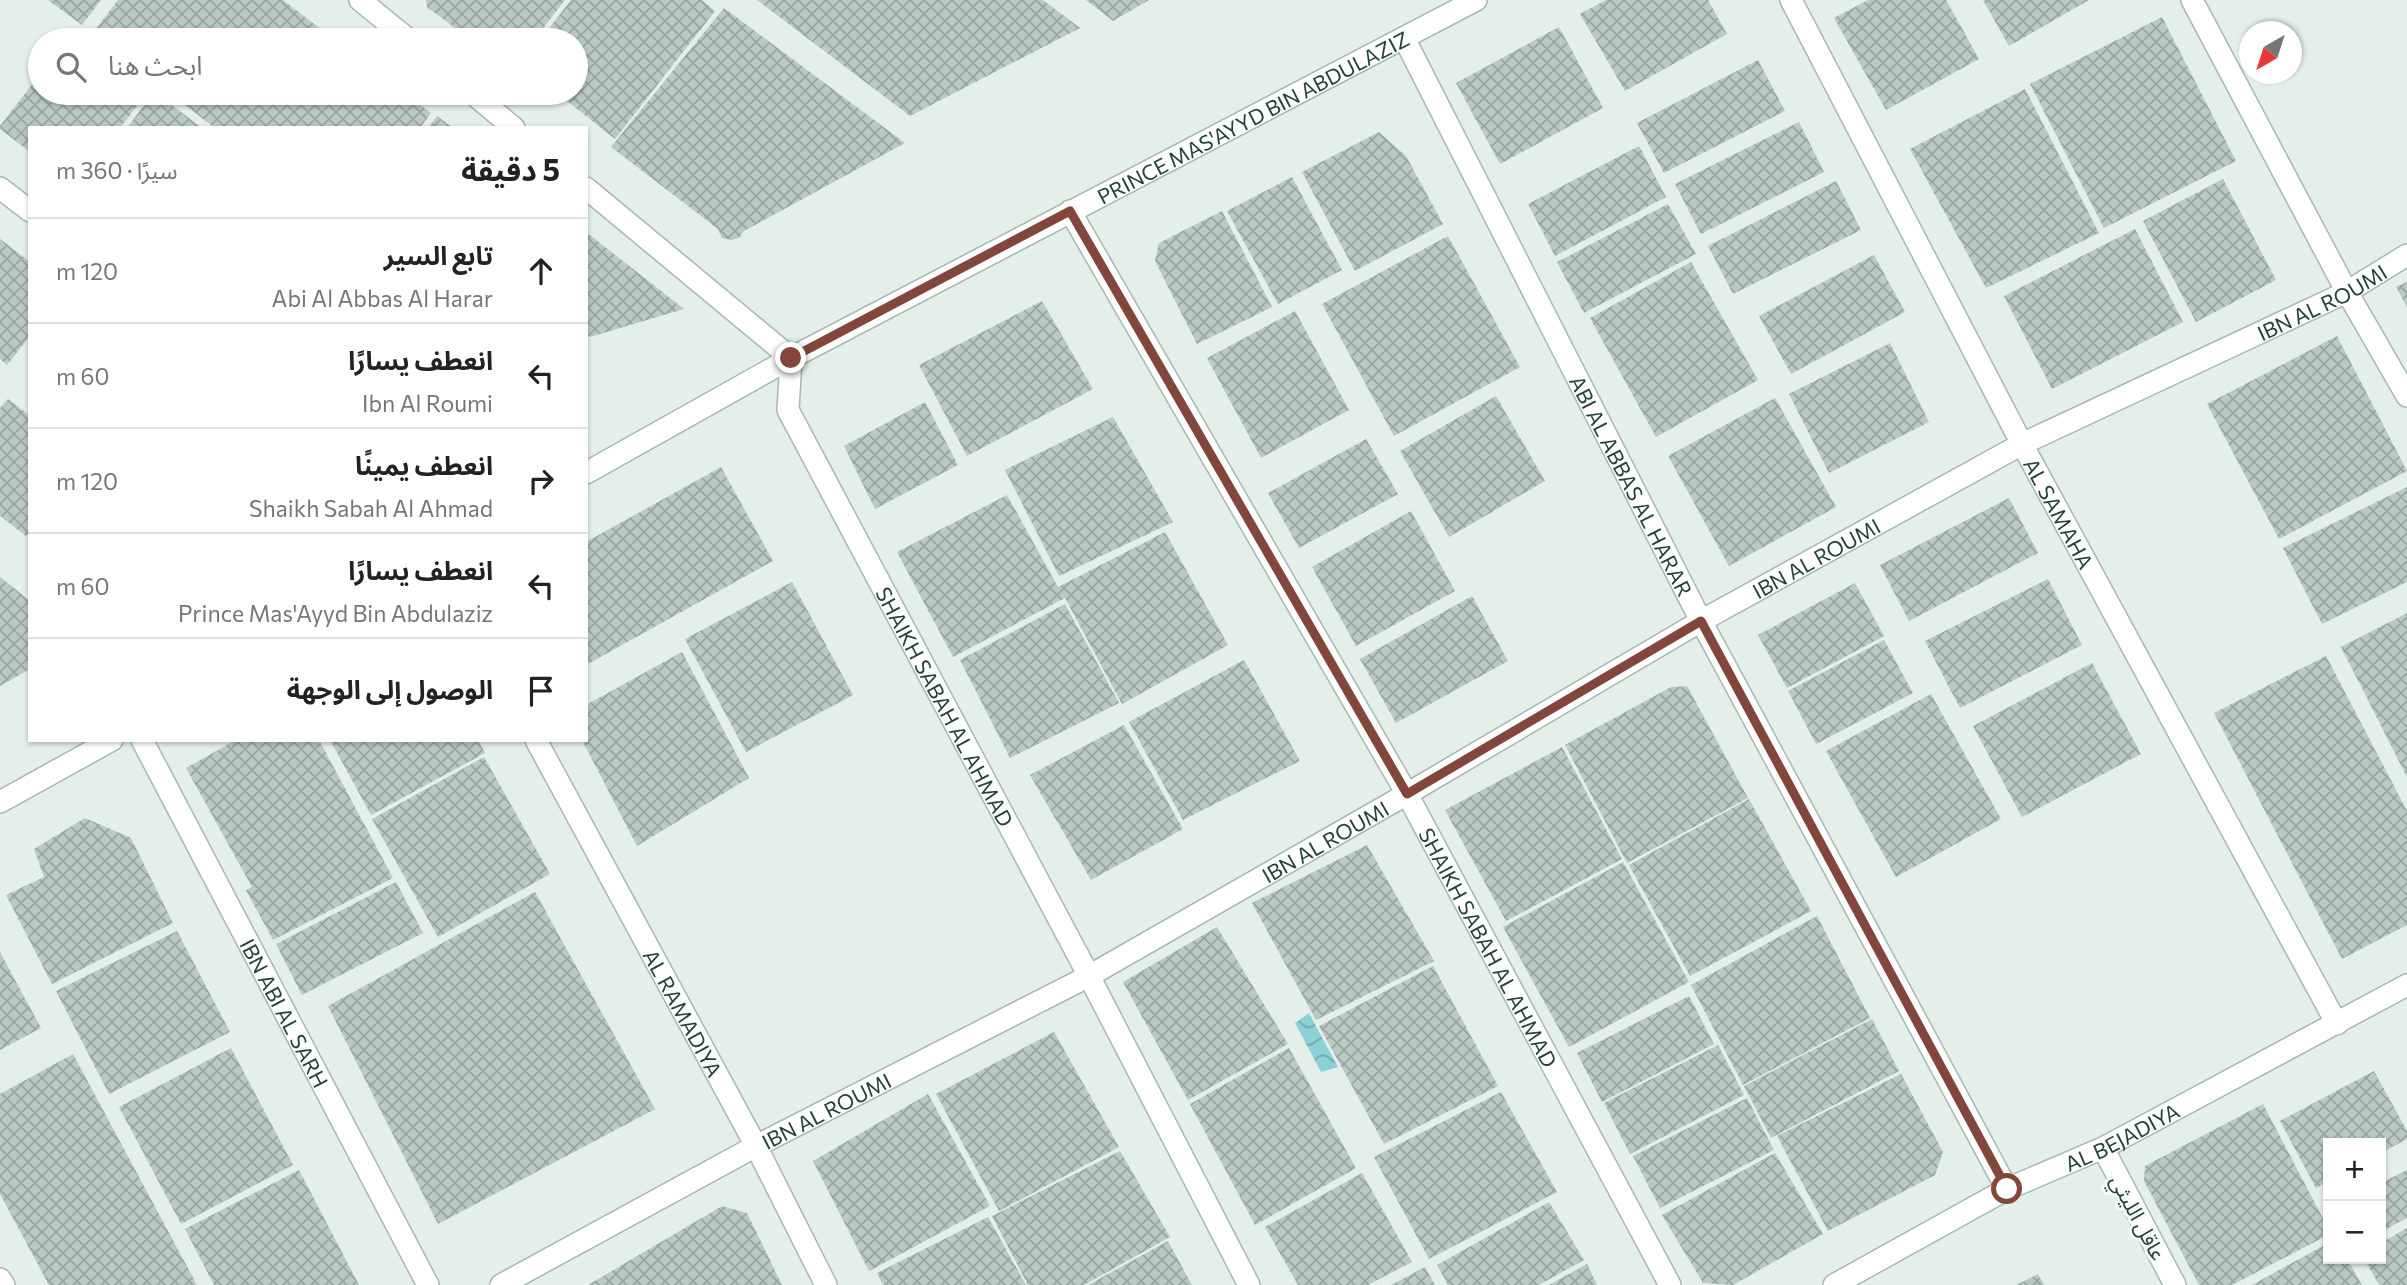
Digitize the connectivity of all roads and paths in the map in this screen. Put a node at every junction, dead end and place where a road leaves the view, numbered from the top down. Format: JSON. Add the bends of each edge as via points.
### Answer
{"nodes":[{"id":1,"x":1476,"y":0,"type":"edge"},
{"id":2,"x":1791,"y":0,"type":"edge"},
{"id":3,"x":2192,"y":0,"type":"edge"},
{"id":4,"x":362,"y":1,"type":"edge"},
{"id":5,"x":394,"y":28,"type":"edge"},
{"id":6,"x":1404,"y":38,"type":"junction"},
{"id":7,"x":486,"y":105,"type":"edge"},
{"id":8,"x":512,"y":126,"type":"edge"},
{"id":9,"x":0,"y":188,"type":"edge"},
{"id":10,"x":588,"y":190,"type":"edge"},
{"id":11,"x":28,"y":209,"type":"edge"},
{"id":12,"x":1070,"y":211,"type":"junction"},
{"id":13,"x":2407,"y":256,"type":"edge"},
{"id":14,"x":2347,"y":292,"type":"junction"},
{"id":15,"x":791,"y":358,"type":"junction"},
{"id":16,"x":2407,"y":396,"type":"edge"},
{"id":17,"x":2022,"y":444,"type":"junction"},
{"id":18,"x":588,"y":472,"type":"edge"},
{"id":19,"x":1701,"y":621,"type":"junction"},
{"id":20,"x":108,"y":742,"type":"edge"},
{"id":21,"x":143,"y":742,"type":"edge"},
{"id":22,"x":537,"y":742,"type":"edge"},
{"id":23,"x":1407,"y":794,"type":"junction"},
{"id":24,"x":0,"y":802,"type":"edge"},
{"id":25,"x":1089,"y":976,"type":"junction"},
{"id":26,"x":2407,"y":985,"type":"edge"},
{"id":27,"x":2337,"y":1024,"type":"junction"},
{"id":28,"x":757,"y":1146,"type":"junction"},
{"id":29,"x":2103,"y":1148,"type":"junction"},
{"id":30,"x":2007,"y":1189,"type":"junction"},
{"id":31,"x":0,"y":1279,"type":"edge"},
{"id":32,"x":4,"y":1285,"type":"edge"},
{"id":33,"x":428,"y":1285,"type":"edge"},
{"id":34,"x":500,"y":1285,"type":"edge"},
{"id":35,"x":827,"y":1285,"type":"edge"},
{"id":36,"x":1249,"y":1285,"type":"edge"},
{"id":37,"x":1670,"y":1285,"type":"edge"},
{"id":38,"x":1834,"y":1285,"type":"edge"},
{"id":39,"x":2175,"y":1285,"type":"edge"}],
"edges":[{"from":1,"to":6,"type":"street","name":"PRINCE MAS'AYYD BIN ABDULAZIZ"},
{"from":2,"to":17,"type":"street","name":"AL SAMAHA"},
{"from":3,"to":14,"type":"street"},
{"from":4,"to":5,"type":"street"},
{"from":6,"to":12,"type":"street","name":"PRINCE MAS'AYYD BIN ABDULAZIZ"},
{"from":6,"to":19,"type":"street","name":"ABI AL ABBAS AL HARAR"},
{"from":7,"to":8,"type":"street"},
{"from":9,"to":11,"type":"street"},
{"from":10,"to":15,"type":"street"},
{"from":12,"to":15,"type":"street","name":"PRINCE MAS'AYYD BIN ABDULAZIZ"},
{"from":12,"to":23,"type":"street","name":"SHAIKH SABAH AL AHMAD"},
{"from":13,"to":14,"type":"street","name":"IBN AL ROUMI"},
{"from":14,"to":16,"type":"street"},
{"from":14,"to":17,"type":"street","name":"IBN AL ROUMI"},
{"from":15,"to":18,"type":"street","name":"PRINCE MAS'AYYD BIN ABDULAZIZ"},
{"from":15,"to":25,"type":"street","name":"SHAIKH SABAH AL AHMAD","via":[[788,411]]},
{"from":17,"to":19,"type":"street","name":"IBN AL ROUMI"},
{"from":17,"to":27,"type":"street","name":"AL SAMAHA"},
{"from":19,"to":23,"type":"street","name":"IBN AL ROUMI"},
{"from":19,"to":30,"type":"street","name":"ABI AL ABBAS AL HARAR"},
{"from":20,"to":24,"type":"street"},
{"from":21,"to":33,"type":"street","name":"IBN ABI AL SARH"},
{"from":22,"to":28,"type":"street","name":"AL RAMADIYA"},
{"from":23,"to":25,"type":"street","name":"IBN AL ROUMI"},
{"from":23,"to":37,"type":"street","name":"SHAIKH SABAH AL AHMAD"},
{"from":25,"to":28,"type":"street","name":"IBN AL ROUMI"},
{"from":25,"to":36,"type":"street","name":"SHAIKH SABAH AL AHMAD"},
{"from":26,"to":27,"type":"street","name":"AL BEJADIYA"},
{"from":27,"to":29,"type":"street","name":"AL BEJADIYA"},
{"from":28,"to":34,"type":"street","name":"IBN AL ROUMI"},
{"from":28,"to":35,"type":"street","name":"AL RAMADIYA"},
{"from":29,"to":30,"type":"street","name":"AL BEJADIYA"},
{"from":29,"to":39,"type":"street","name":"عاقل الليثي"},
{"from":30,"to":38,"type":"street","name":"AL BEJADIYA"},
{"from":31,"to":32,"type":"street"}]}
